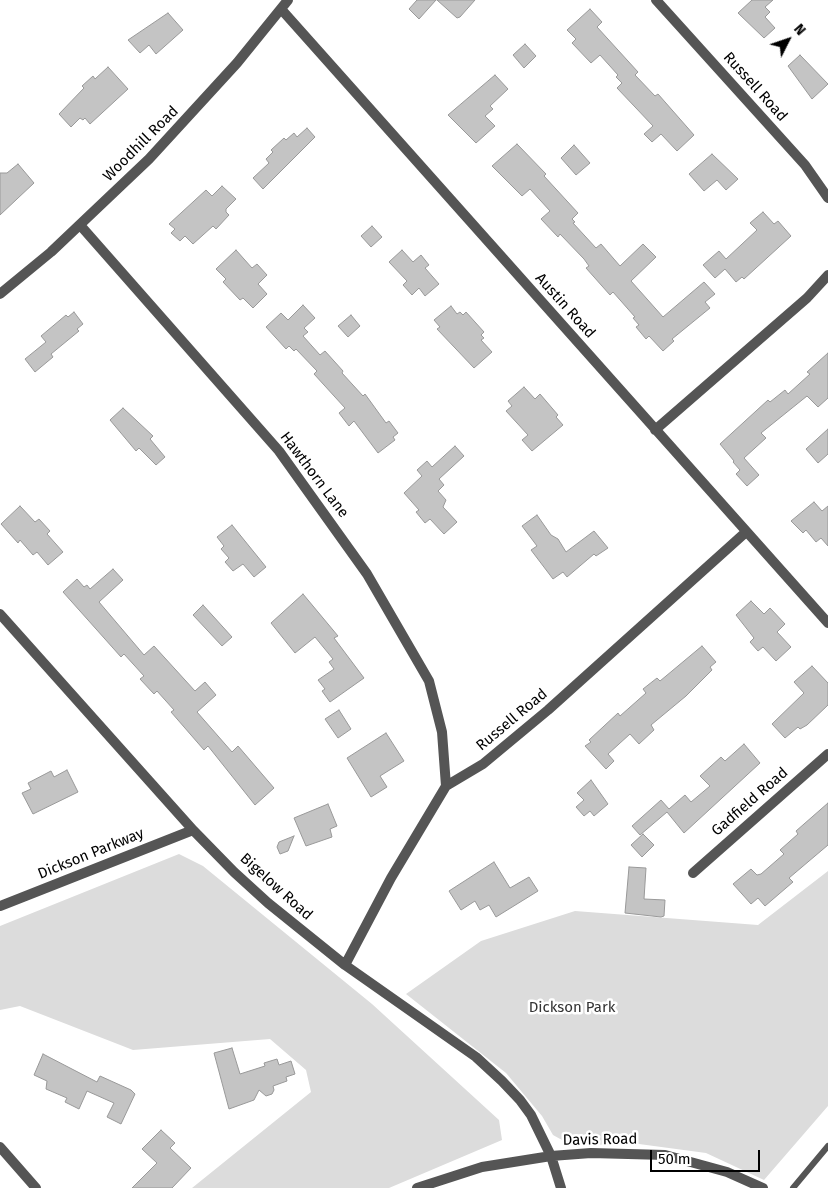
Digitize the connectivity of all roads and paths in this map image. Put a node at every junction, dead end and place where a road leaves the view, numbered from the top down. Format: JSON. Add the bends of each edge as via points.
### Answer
{"nodes":[{"id":1,"x":288,"y":0,"type":"edge"},
{"id":2,"x":656,"y":0,"type":"edge"},
{"id":3,"x":281,"y":9,"type":"junction"},
{"id":4,"x":828,"y":198,"type":"edge"},
{"id":5,"x":80,"y":225,"type":"junction"},
{"id":6,"x":828,"y":275,"type":"edge"},
{"id":7,"x":0,"y":294,"type":"edge"},
{"id":8,"x":655,"y":430,"type":"junction"},
{"id":9,"x":746,"y":532,"type":"junction"},
{"id":10,"x":0,"y":614,"type":"edge"},
{"id":11,"x":828,"y":623,"type":"edge"},
{"id":12,"x":828,"y":754,"type":"edge"},
{"id":13,"x":446,"y":786,"type":"junction"},
{"id":14,"x":194,"y":830,"type":"junction"},
{"id":15,"x":693,"y":873,"type":"dead end"},
{"id":16,"x":0,"y":906,"type":"edge"},
{"id":17,"x":345,"y":965,"type":"junction"},
{"id":18,"x":828,"y":1146,"type":"edge"},
{"id":19,"x":0,"y":1147,"type":"edge"},
{"id":20,"x":551,"y":1156,"type":"junction"},
{"id":21,"x":36,"y":1188,"type":"edge"},
{"id":22,"x":417,"y":1188,"type":"edge"},
{"id":23,"x":561,"y":1188,"type":"edge"},
{"id":24,"x":763,"y":1188,"type":"edge"},
{"id":25,"x":793,"y":1188,"type":"edge"}],
"edges":[{"from":1,"to":3,"type":"street","name":"Woodhill Road"},
{"from":2,"to":4,"type":"street","name":"Russell Road","via":[[805,165]]},
{"from":3,"to":5,"type":"street","name":"Woodhill Road","via":[[188,118]]},
{"from":3,"to":8,"type":"street","name":"Austin Road"},
{"from":5,"to":7,"type":"street","name":"Woodhill Road"},
{"from":5,"to":13,"type":"street","name":"Hawthorn Lane","via":[[279,452],[367,574],[429,681],[442,732]]},
{"from":6,"to":8,"type":"street","via":[[807,298]]},
{"from":8,"to":9,"type":"street","name":"Austin Road"},
{"from":9,"to":11,"type":"street","name":"Austin Road"},
{"from":9,"to":13,"type":"street","name":"Russell Road","via":[[548,710],[483,764]]},
{"from":10,"to":14,"type":"street","name":"Bigelow Road"},
{"from":12,"to":15,"type":"street","name":"Gadfield Road"},
{"from":13,"to":17,"type":"street","name":"Russell Road","via":[[391,878]]},
{"from":14,"to":16,"type":"street","name":"Dickson Parkway"},
{"from":14,"to":17,"type":"street","name":"Bigelow Road","via":[[268,903]]},
{"from":17,"to":20,"type":"street","name":"Bigelow Road","via":[[476,1057],[502,1081],[531,1115]]},
{"from":18,"to":25,"type":"lane"},
{"from":19,"to":21,"type":"street"},
{"from":20,"to":22,"type":"street","name":"Davis Road","via":[[482,1167]]},
{"from":20,"to":23,"type":"street","name":"Bigelow Road"},
{"from":20,"to":24,"type":"street","name":"Davis Road","via":[[591,1153],[665,1155],[701,1163]]}]}
